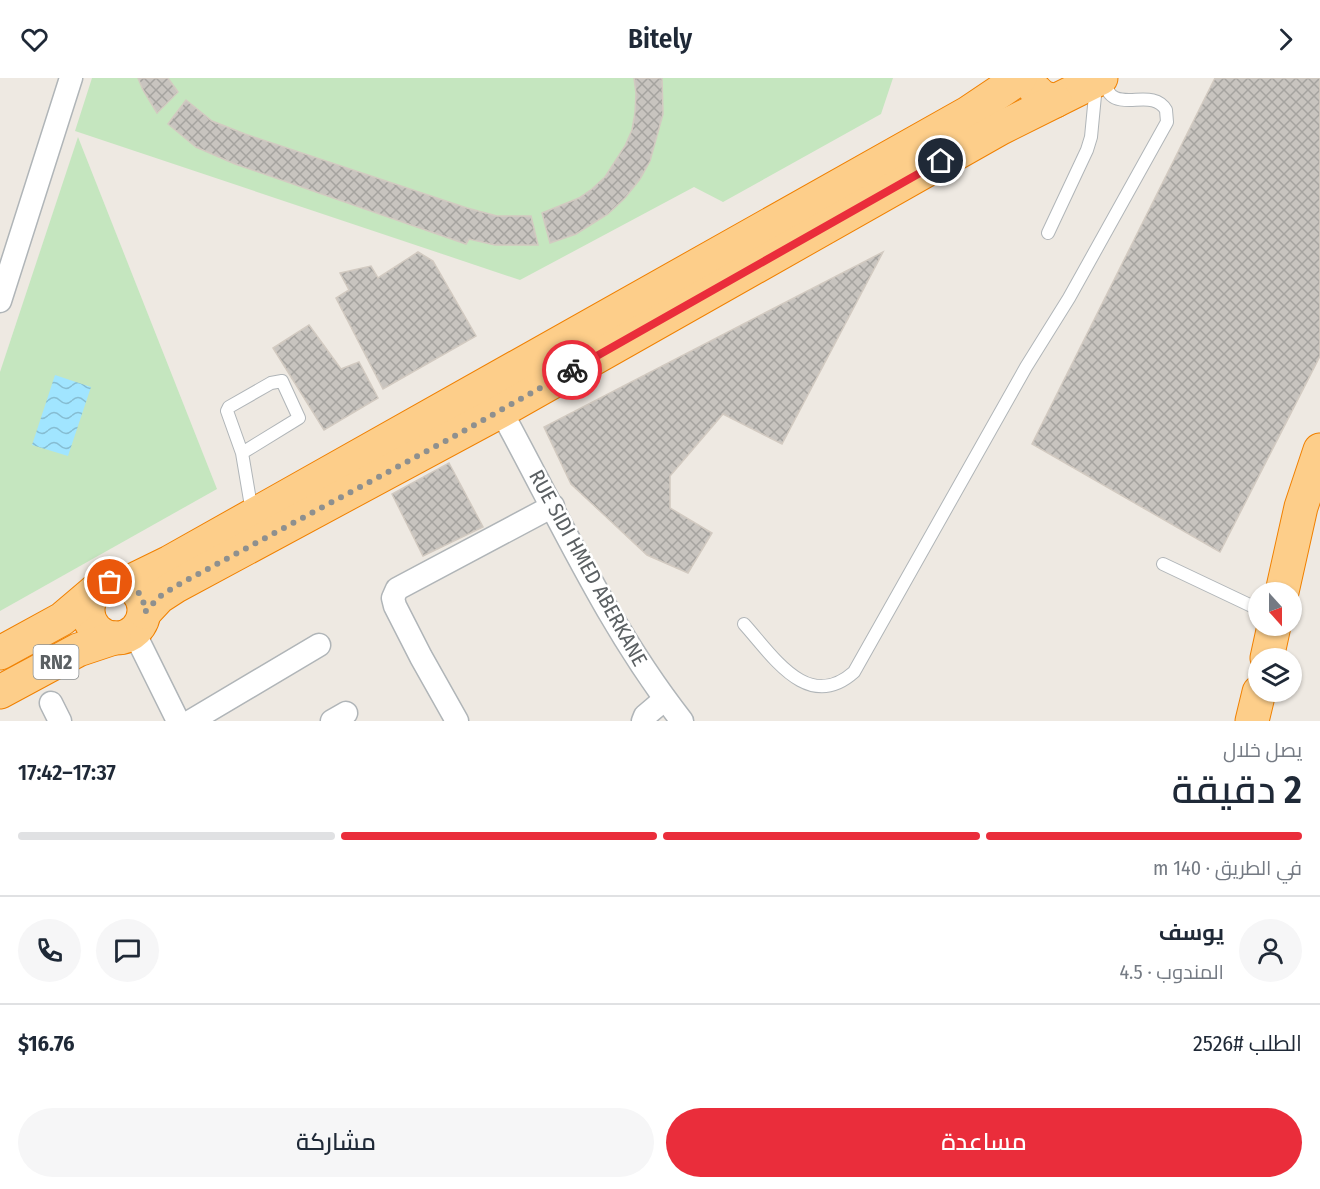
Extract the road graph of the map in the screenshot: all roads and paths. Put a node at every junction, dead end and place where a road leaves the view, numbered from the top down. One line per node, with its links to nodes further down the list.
1 (71, 78): 8 (street)
2 (1020, 78): 5 (highway, RN2)
3 (1032, 78): 6 (highway)
4 (1101, 79): 6 (highway, RN2); 7 (lane); 19 (lane)
5 (986, 91): 13 (highway, RN2)
6 (1055, 101): 9 (highway, RN2)
7 (1048, 233)
8 (0, 301)
9 (501, 411): 12 (street, RUE SIDI HMED ABERKANE); 20 (highway, RN2)
10 (1320, 450): 15 (highway)
11 (242, 453): 11 (lane); 13 (lane)
12 (553, 506): 24 (street, RUE SIDI HMED ABERKANE); 29 (street)
13 (253, 515): 16 (highway, RN2)
14 (1163, 564): 18 (lane)
15 (1284, 582)
16 (127, 583): 17 (highway, RN2); 20 (highway)
17 (95, 591): 20 (highway, RN2); 22 (highway, RN2)
18 (1248, 604)
19 (744, 624)
20 (131, 627): 23 (highway, RN2); 27 (street)
21 (319, 645): 28 (street)
22 (0, 653)
23 (0, 692)
24 (665, 699): 26 (street); 30 (street, RUE SIDI HMED ABERKANE)
25 (1257, 702): 31 (highway)
26 (642, 720)
27 (178, 721)
28 (191, 721)
29 (457, 721)
30 (682, 721)
31 (1252, 721)

